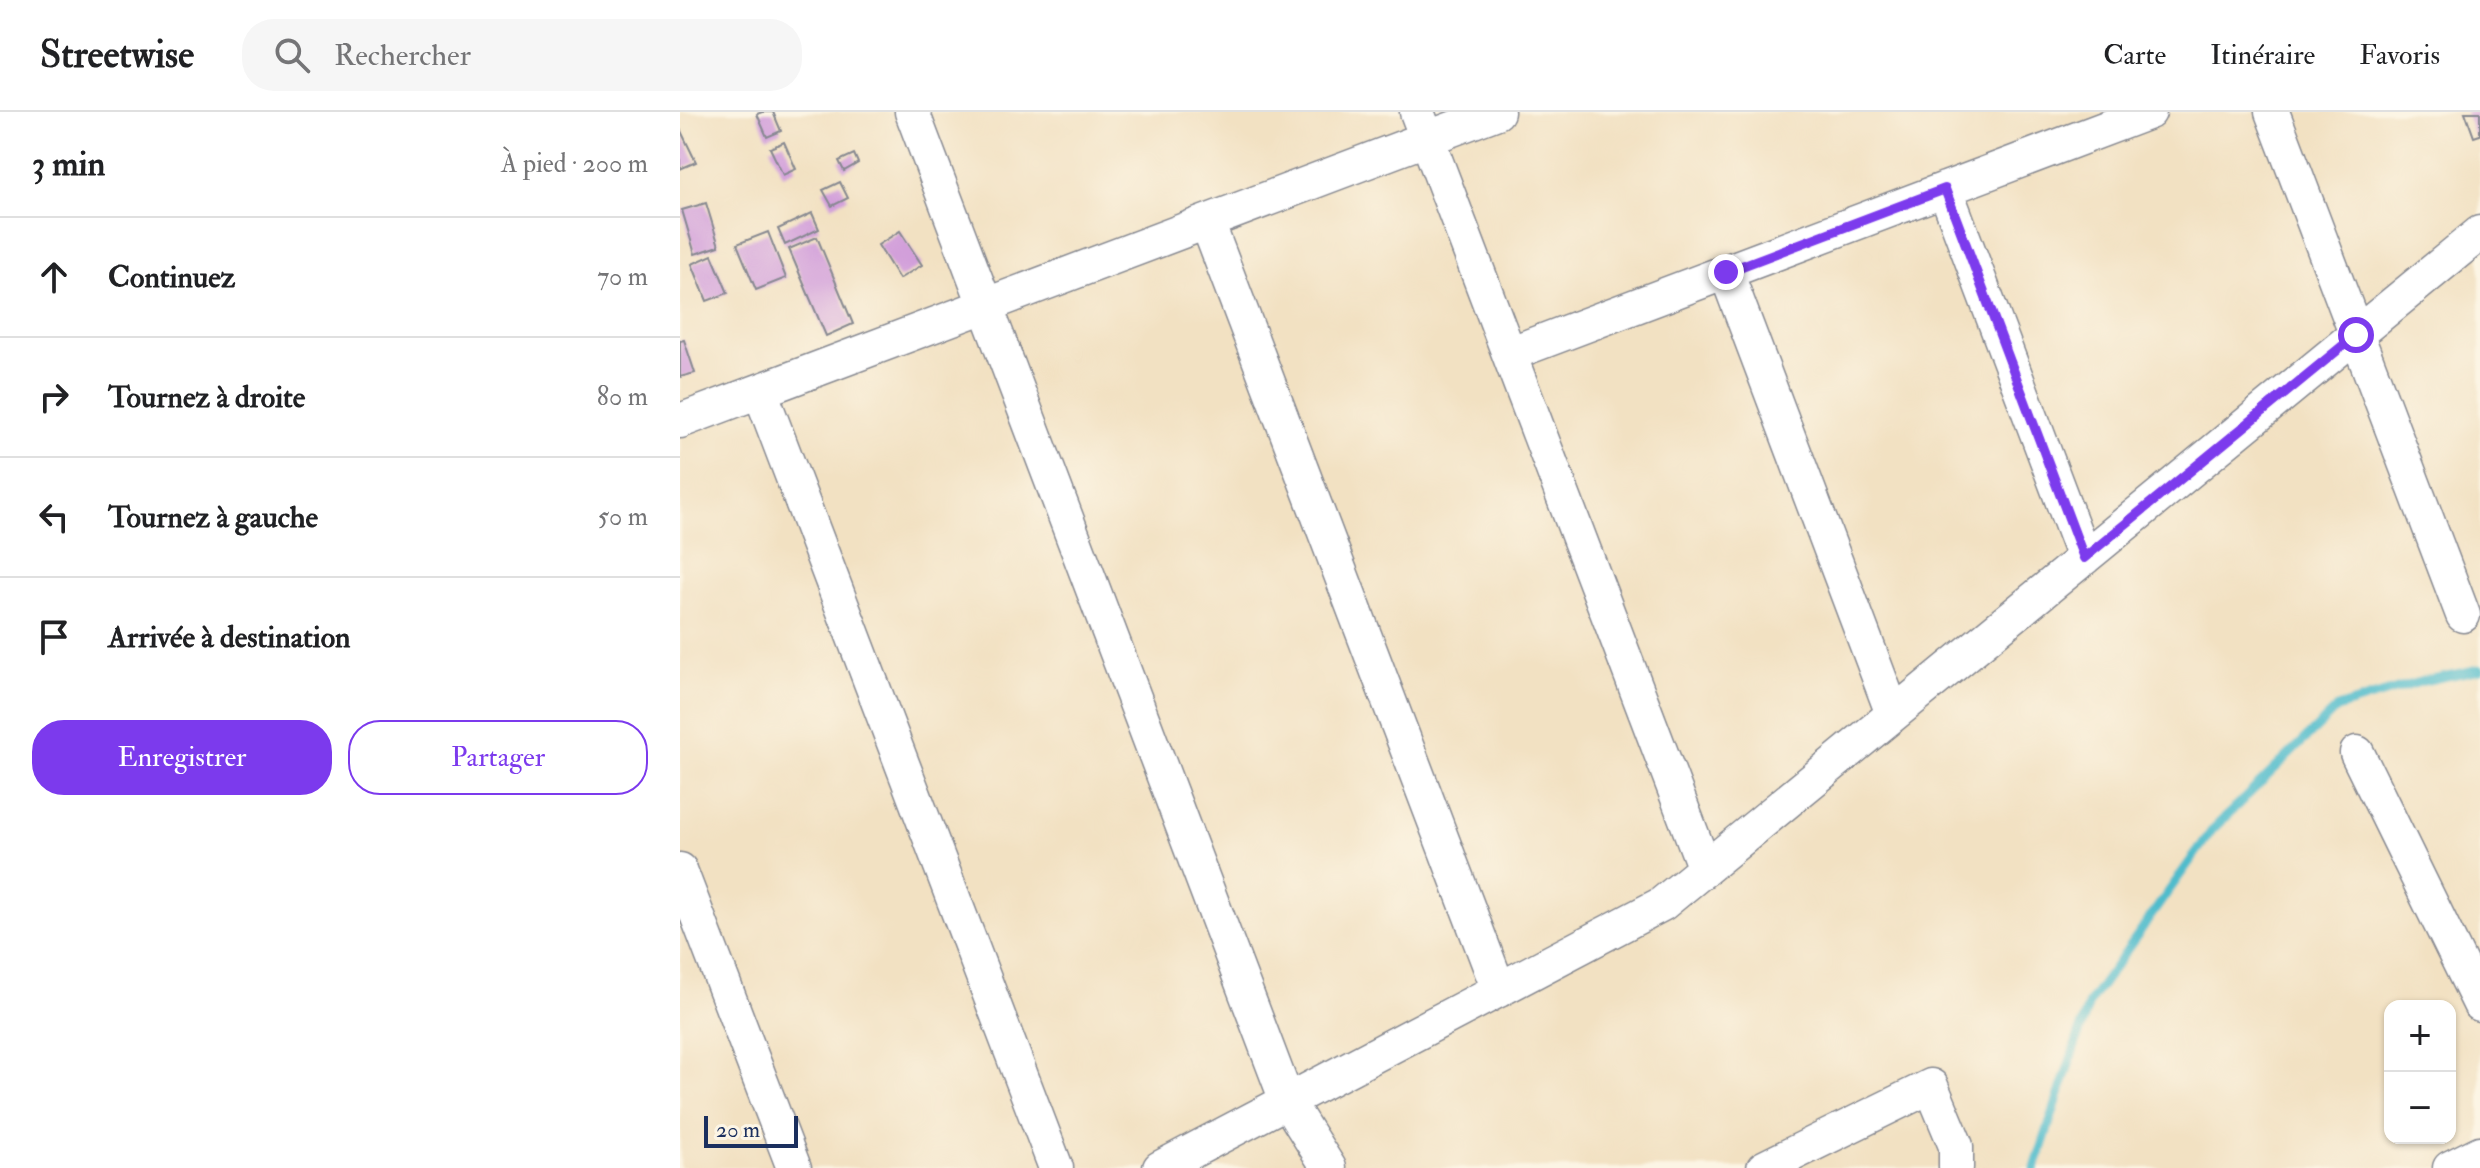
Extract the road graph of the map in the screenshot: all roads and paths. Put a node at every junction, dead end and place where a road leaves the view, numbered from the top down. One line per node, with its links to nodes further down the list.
1 (912, 112): 10 (street)
2 (1497, 112): 5 (street)
3 (2149, 112): 6 (street)
4 (2272, 112): 11 (street)
5 (1422, 125): 7 (street); 12 (street)
6 (1945, 189): 9 (street); 15 (street)
7 (1207, 222): 10 (street); 21 (street)
8 (2480, 233): 11 (street)
9 (1726, 272): 12 (street); 17 (street)
10 (985, 306): 13 (street); 23 (street)
11 (2356, 335): 15 (street); 16 (street)
12 (1509, 354): 19 (street)
13 (760, 391): 14 (street); 26 (street)
14 (680, 421)
15 (2084, 558): 17 (street)
16 (2463, 615)
17 (1893, 714): 19 (street)
18 (2357, 753): 22 (street)
19 (1705, 869): 21 (street)
20 (680, 870): 25 (street)
21 (1499, 990): 23 (street)
22 (2480, 1004)
23 (1287, 1101): 27 (street); 28 (street)
24 (2480, 1153): 31 (street)
25 (794, 1168)
26 (1056, 1168)
27 (1160, 1168)
28 (1329, 1168)
29 (1764, 1168): 30 (street)
30 (1956, 1168)
31 (2450, 1168)

